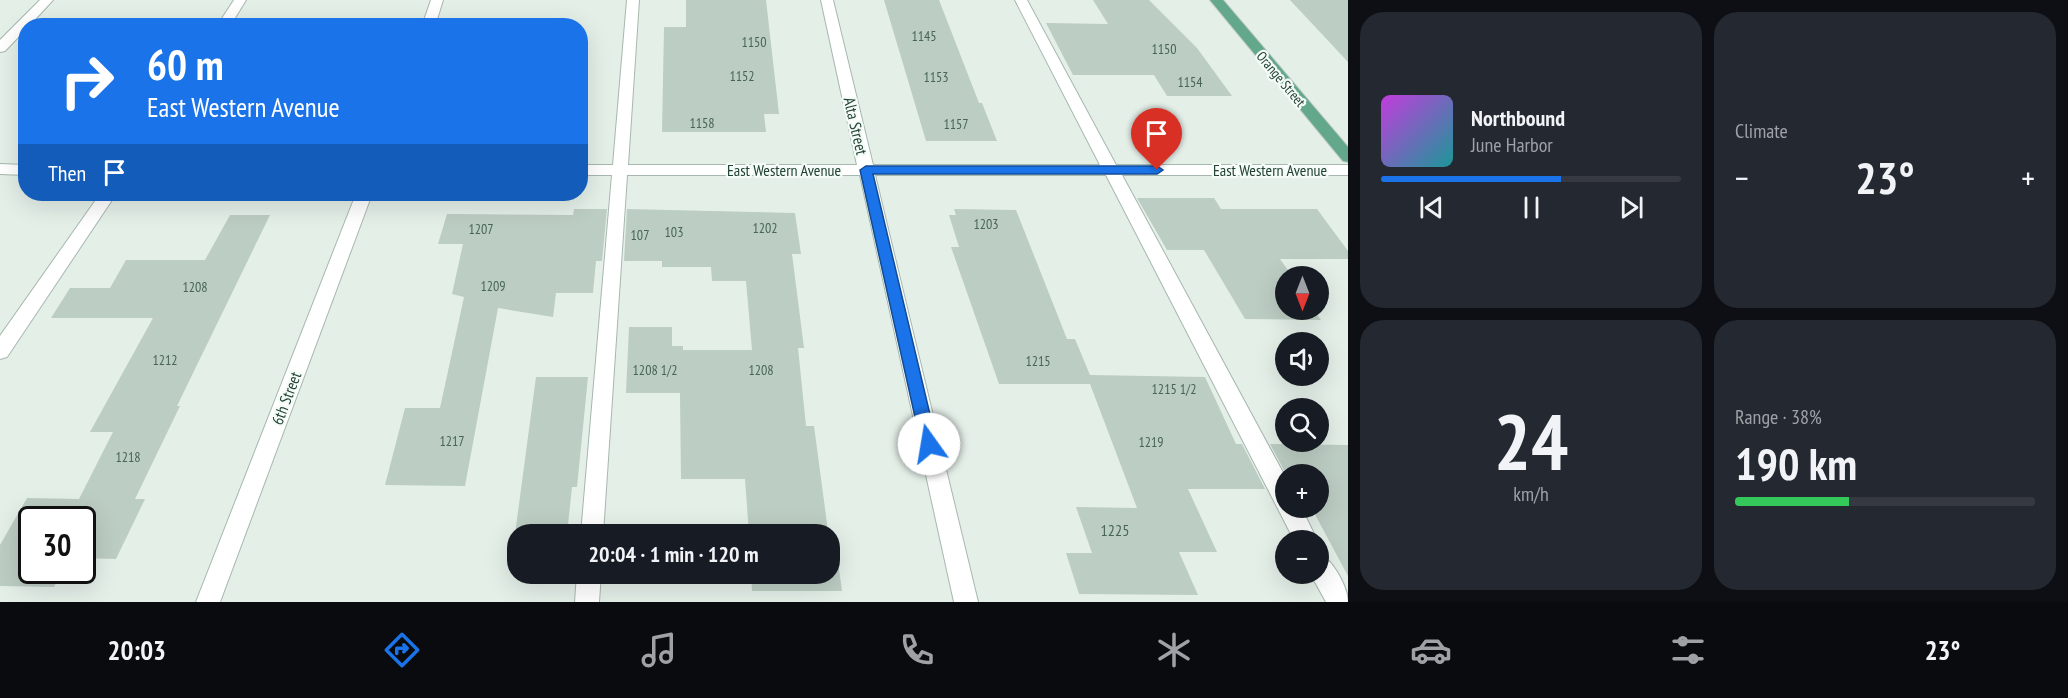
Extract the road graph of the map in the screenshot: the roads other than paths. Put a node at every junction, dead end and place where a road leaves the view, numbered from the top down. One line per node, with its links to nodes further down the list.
1 (47, 0): 8 (street)
2 (240, 0): 9 (street)
3 (437, 0): 10 (street)
4 (633, 0): 20 (street)
5 (827, 0): 17 (street, Alta Street)
6 (1021, 0): 18 (street)
7 (1216, 0): 13 (main road, Orange Street)
8 (29, 18)
9 (228, 18)
10 (431, 18)
11 (18, 30): 12 (street)
12 (0, 48)
13 (1348, 157)
14 (0, 169): 15 (street)
15 (18, 170)
16 (588, 170): 20 (street, East Western Avenue)
17 (866, 170): 18 (street, East Western Avenue); 20 (street, East Western Avenue); 30 (street, Alta Street)
18 (1111, 170): 19 (street, East Western Avenue); 24 (street)
19 (1348, 170)
20 (620, 171): 25 (street)
21 (103, 201): 23 (street)
22 (361, 201): 28 (street, 6th Street)
23 (0, 351)
24 (1275, 480)
25 (593, 524)
26 (588, 584): 29 (street)
27 (1329, 584): 31 (street)
28 (208, 602)
29 (587, 602)
30 (966, 602)
31 (1339, 602)

